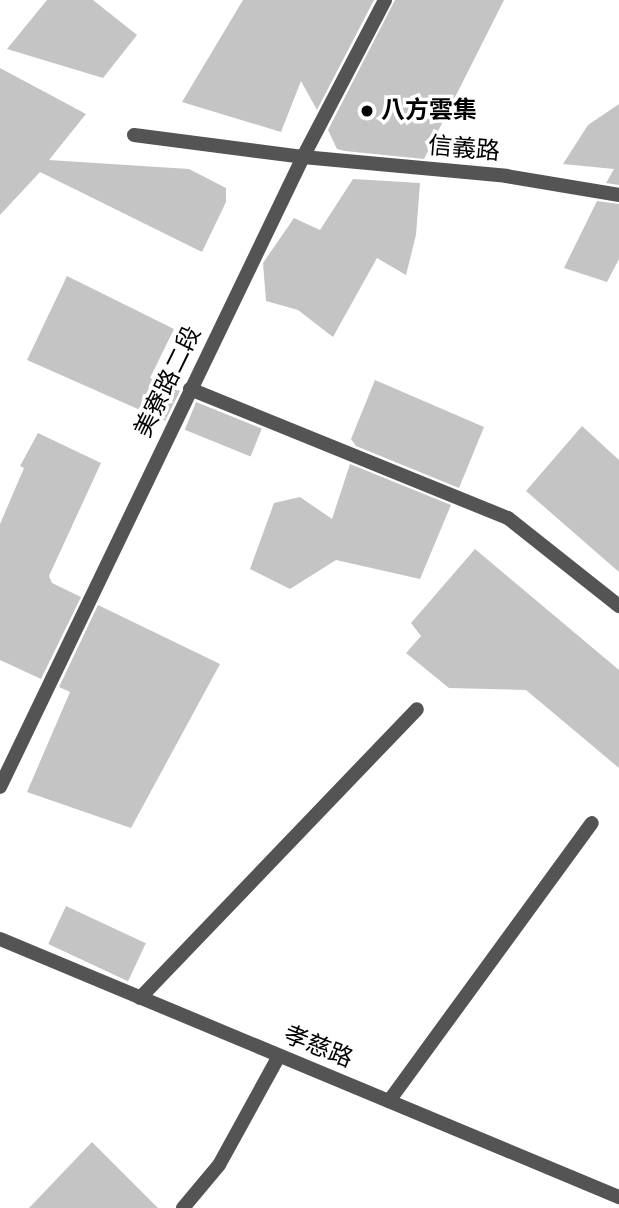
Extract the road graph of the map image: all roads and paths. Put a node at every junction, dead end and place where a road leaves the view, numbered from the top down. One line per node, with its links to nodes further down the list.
1 (385, 0): 3 (street, 美寮路二段)
2 (135, 135): 3 (street, 信義路)
3 (303, 157): 4 (street, 信義路); 5 (street, 美寮路二段)
4 (619, 195)
5 (190, 388): 6 (street); 8 (street, 美寮路二段)
6 (619, 606)
7 (417, 709): 11 (street)
8 (0, 787)
9 (592, 823): 13 (street)
10 (0, 939): 11 (street, 孝慈路)
11 (140, 998): 12 (street, 孝慈路)
12 (279, 1056): 13 (street, 孝慈路); 15 (street)
13 (389, 1101): 14 (street, 孝慈路)
14 (619, 1197)
15 (183, 1208)

